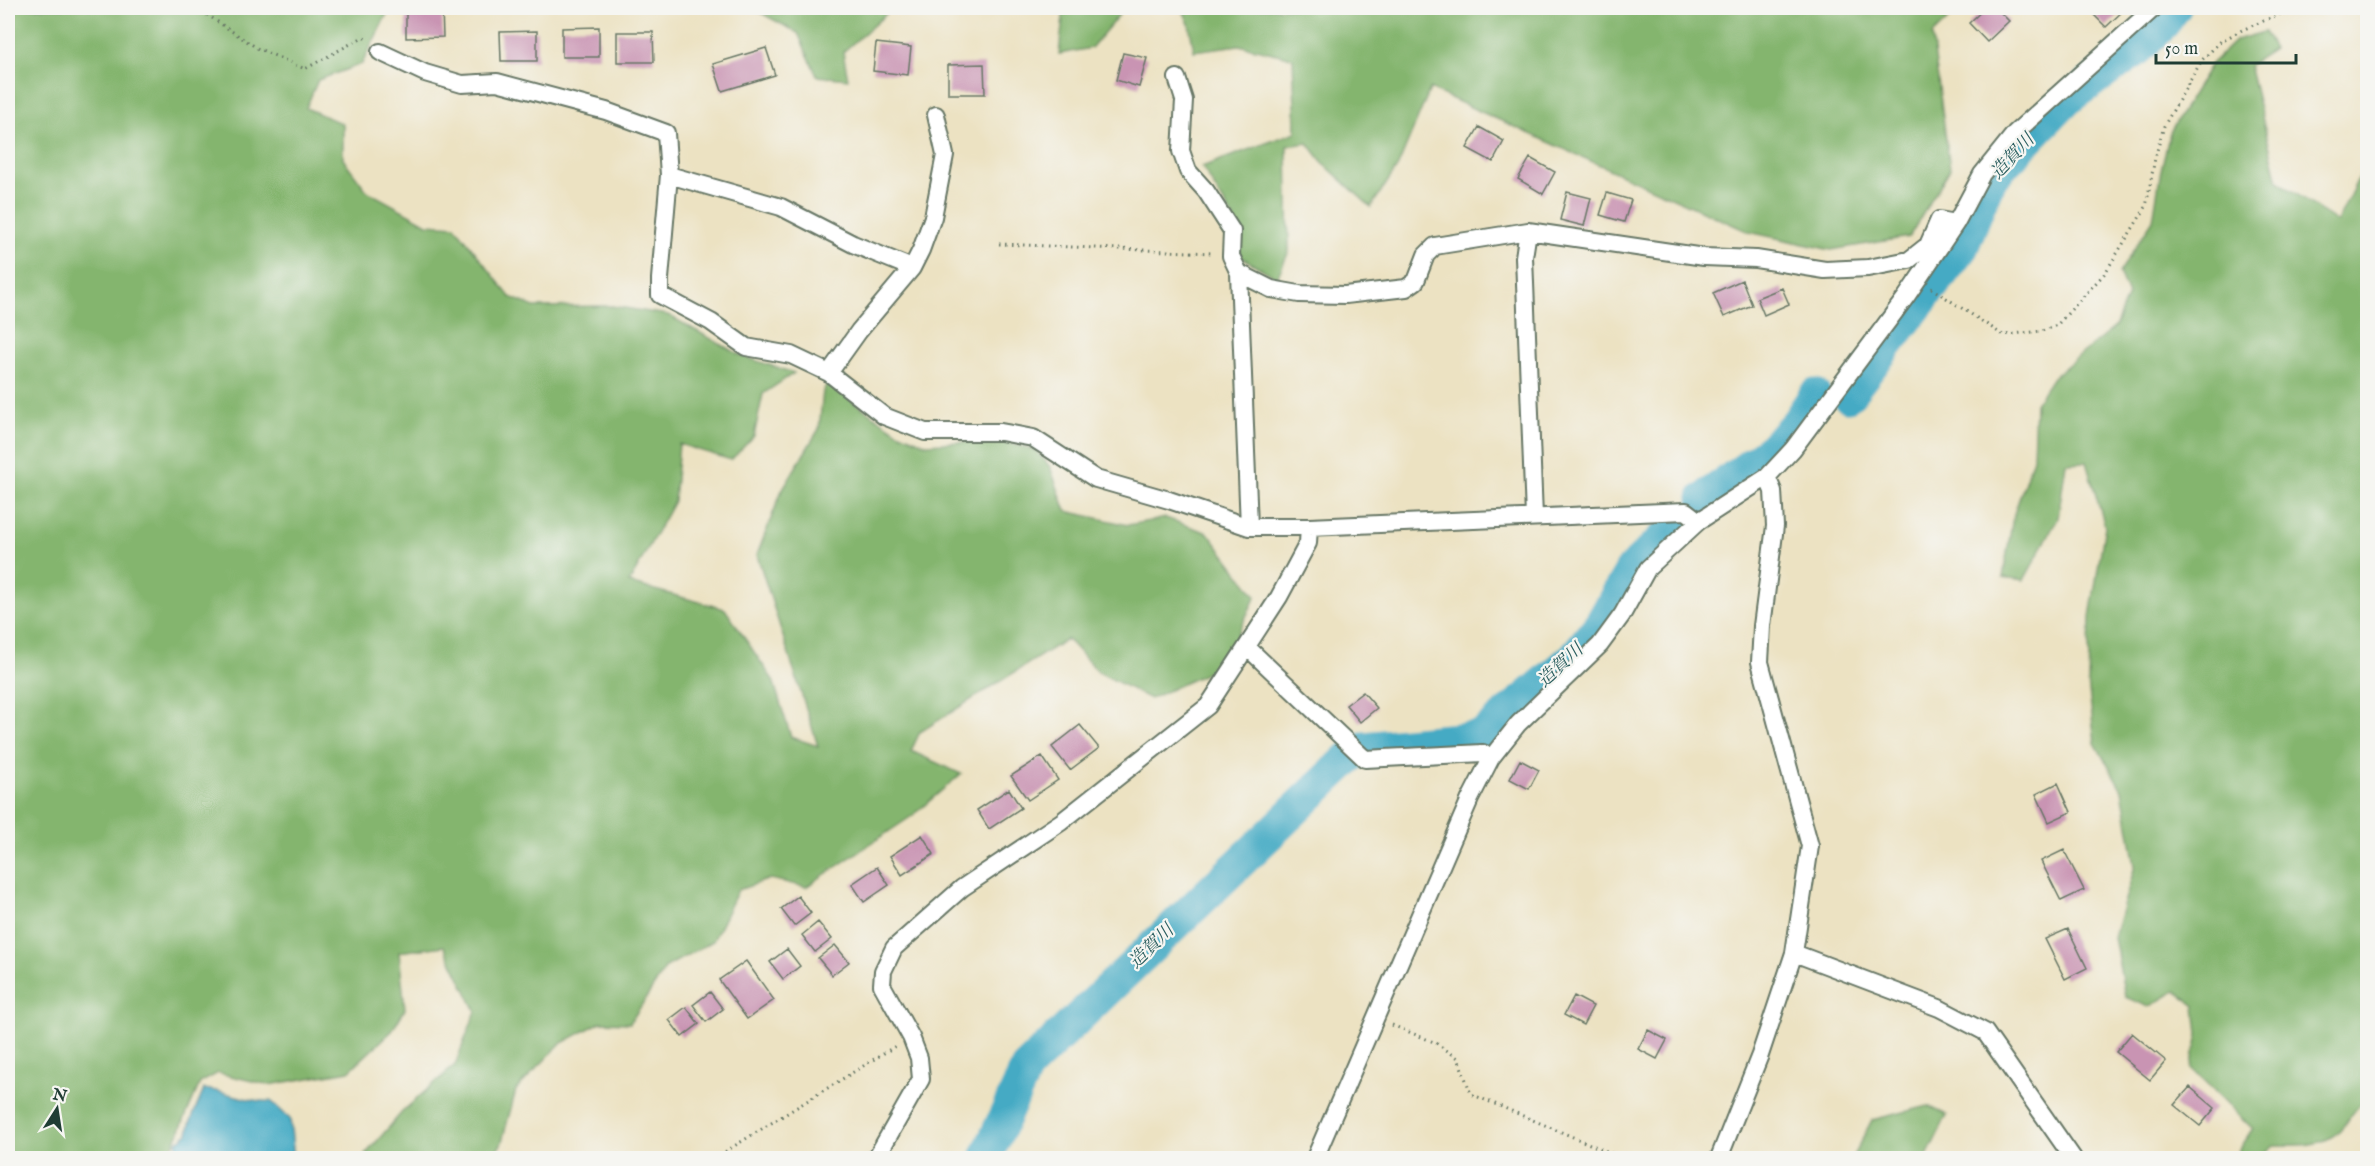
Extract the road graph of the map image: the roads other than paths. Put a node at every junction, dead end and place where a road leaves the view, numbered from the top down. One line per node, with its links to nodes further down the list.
1 (2154, 8): 6 (street)
2 (380, 52): 5 (street)
3 (1178, 78): 9 (street)
4 (936, 115): 8 (street)
5 (669, 175): 8 (street); 10 (street)
6 (1956, 223): 7 (street); 11 (street)
7 (1528, 231): 9 (street); 12 (street)
8 (912, 267): 10 (street)
9 (1239, 273): 14 (street)
10 (829, 373): 14 (street)
11 (1767, 477): 13 (street); 18 (street)
12 (1534, 517): 13 (street); 15 (street)
13 (1699, 520): 17 (street)
14 (1250, 527): 15 (street)
15 (1309, 527): 16 (street)
16 (1248, 648): 17 (street); 19 (street)
17 (1491, 758): 20 (street)
18 (1794, 953): 21 (street); 22 (street)
19 (876, 1158)
20 (1315, 1158)
21 (1719, 1158)
22 (2073, 1158)

